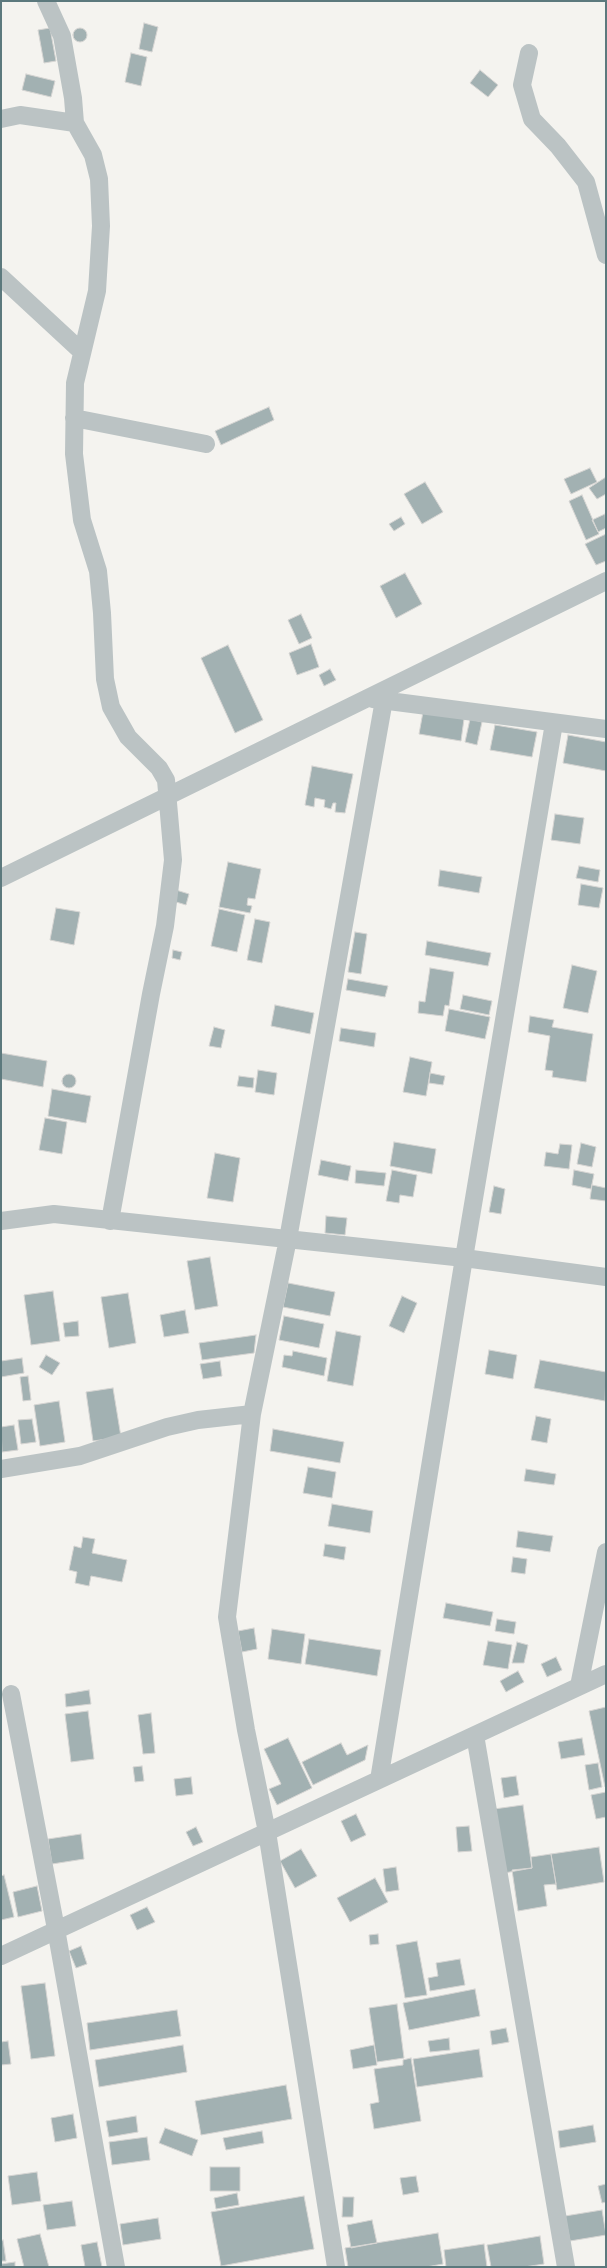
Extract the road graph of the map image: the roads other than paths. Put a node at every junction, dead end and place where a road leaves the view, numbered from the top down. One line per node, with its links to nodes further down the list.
1 (46, 1): 4 (street)
2 (529, 53): 5 (street)
3 (1, 119): 4 (street)
4 (75, 123): 7 (street)
5 (606, 255)
6 (1, 277): 7 (street)
7 (82, 352): 8 (street)
8 (74, 418): 9 (street); 14 (street)
9 (206, 444)
10 (606, 581): 11 (street)
11 (376, 699): 12 (street); 14 (street); 18 (street)
12 (554, 723): 13 (street); 19 (street)
13 (606, 729)
14 (167, 796): 15 (street); 16 (street)
15 (1, 878)
16 (110, 1220): 17 (street); 18 (street)
17 (1, 1221)
18 (288, 1239): 19 (street); 21 (street)
19 (464, 1258): 20 (street); 28 (street)
20 (606, 1277)
21 (252, 1414): 22 (street); 29 (street)
22 (1, 1469)
23 (606, 1552): 25 (street)
24 (606, 1674): 25 (street)
25 (579, 1686): 27 (street)
26 (11, 1694): 30 (street)
27 (475, 1735): 28 (street); 34 (street)
28 (379, 1780): 29 (street)
29 (267, 1832): 30 (street); 33 (street)
30 (56, 1930): 31 (street); 32 (street)
31 (1, 1956)
32 (116, 2267)
33 (336, 2267)
34 (566, 2267)

